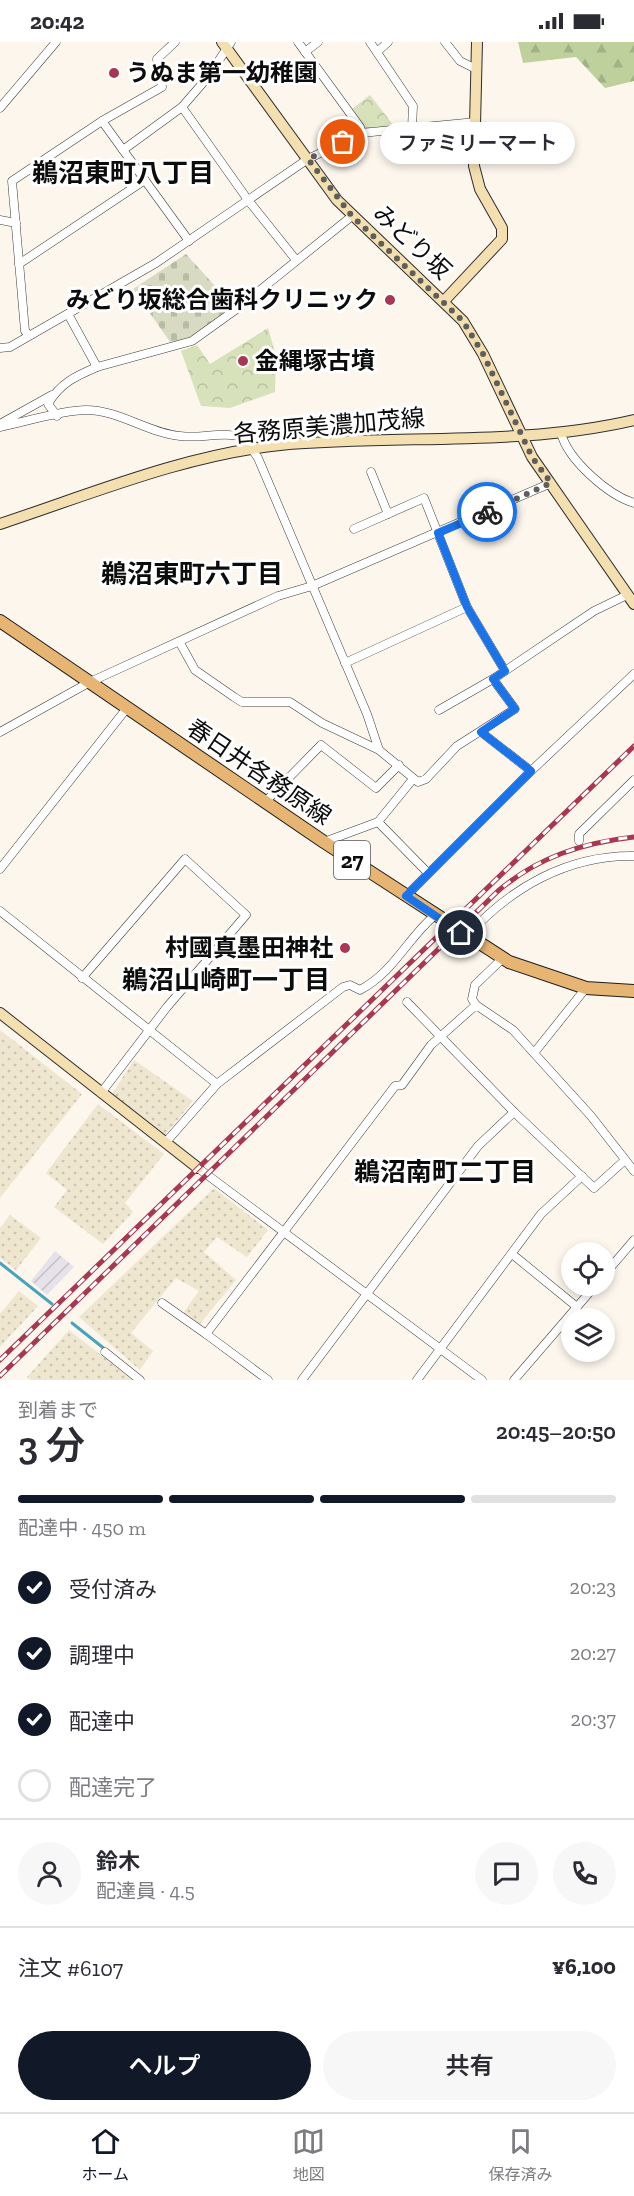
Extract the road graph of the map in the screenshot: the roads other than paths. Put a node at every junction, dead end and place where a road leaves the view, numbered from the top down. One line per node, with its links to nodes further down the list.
1 (56, 42): 14 (street)
2 (175, 42): 15 (street)
3 (298, 42): 10 (street)
4 (318, 42): 10 (street)
5 (370, 42): 11 (street)
6 (388, 42): 11 (street)
7 (445, 42): 12 (street)
8 (477, 42): 12 (street)
9 (227, 44): 13 (street); 20 (street, みどり坂)
10 (305, 52): 18 (street)
11 (377, 52): 17 (street)
12 (476, 69): 16 (street)
13 (182, 107): 19 (street); 22 (street)
14 (0, 108)
15 (102, 121): 19 (street); 25 (street)
16 (476, 122): 17 (street); 29 (street)
17 (412, 128): 18 (street)
18 (361, 134): 20 (street)
19 (123, 150): 21 (street)
20 (308, 159): 22 (street); 23 (street, みどり坂)
21 (145, 180): 26 (street); 28 (street)
22 (248, 200): 26 (street); 27 (street)
23 (352, 216): 27 (street); 29 (street, みどり坂)
24 (0, 220): 25 (street)
25 (16, 223): 28 (street)
26 (189, 241): 30 (street)
27 (296, 260): 33 (street)
28 (19, 264): 31 (street)
29 (444, 301): 41 (street, みどり坂)
30 (68, 314): 31 (street); 33 (street)
31 (29, 335): 32 (street)
32 (0, 348)
33 (97, 367): 34 (street)
34 (54, 394): 35 (street); 36 (street)
35 (22, 412): 38 (street); 39 (street)
36 (57, 416): 38 (street); 42 (street)
37 (634, 420): 40 (street, 各務原美濃加茂線)
38 (28, 422): 39 (street)
39 (0, 426)
40 (561, 433): 41 (street, 各務原美濃加茂線); 45 (street)
41 (522, 436): 42 (street, 各務原美濃加茂線); 44 (street, みどり坂)
42 (254, 449): 47 (street, 各務原美濃加茂線); 50 (street)
43 (371, 472): 46 (street)
44 (551, 483): 49 (street); 51 (street, みどり坂)
45 (634, 503)
46 (388, 514): 48 (street); 49 (street)
47 (0, 524)
48 (354, 529)
49 (438, 533): 50 (street); 53 (street)
50 (312, 586): 55 (street); 56 (street)
51 (627, 595): 52 (street, みどり坂); 57 (street)
52 (634, 604)
53 (467, 607): 56 (street); 57 (street)
54 (0, 621): 60 (main road, 春日井各務原線 / 27)
55 (180, 643): 60 (street); 65 (street)
56 (345, 663): 65 (street)
57 (505, 671): 59 (street)
58 (634, 674): 67 (street)
59 (493, 679): 62 (street); 64 (street)
60 (90, 682): 61 (main road, 春日井各務原線 / 27); 63 (street)
61 (127, 708): 70 (main road, 春日井各務原線 / 27); 75 (street)
62 (439, 710)
63 (0, 732)
64 (481, 732): 67 (street); 68 (street)
65 (379, 750): 66 (street)
66 (399, 765): 68 (street); 70 (street)
67 (531, 771): 76 (street)
68 (413, 779): 71 (street)
69 (634, 780): 73 (street)
70 (265, 802): 72 (main road, 春日井各務原線 / 27)
71 (378, 822): 72 (street); 76 (street)
72 (324, 842): 77 (main road, 春日井各務原線 / 27)
73 (579, 842)
74 (634, 855): 80 (street)
75 (0, 869)
76 (427, 872): 77 (street)
77 (406, 896): 79 (main road, 春日井各務原線 / 27)
78 (0, 911): 82 (street)
79 (434, 916): 80 (main road, 春日井各務原線 / 27); 91 (street)
80 (466, 937): 81 (main road, 春日井各務原線 / 27)
81 (502, 958): 83 (main road, 春日井各務原線 / 27); 86 (street)
82 (82, 978): 88 (street); 88 (street)
83 (586, 988): 84 (main road, 春日井各務原線 / 27); 90 (street)
84 (634, 991)
85 (406, 1002): 89 (street)
86 (476, 1005): 89 (street); 90 (street)
87 (0, 1013): 92 (street)
88 (149, 1030): 91 (street); 92 (street)
89 (440, 1035): 93 (street); 99 (street)
90 (534, 1053): 95 (street)
91 (218, 1083): 94 (street)
92 (101, 1093): 94 (street)
93 (514, 1112): 98 (street); 103 (street)
94 (166, 1142): 96 (street)
95 (625, 1160): 97 (street); 98 (street)
96 (198, 1168): 99 (street)
97 (634, 1171)
98 (582, 1176): 101 (street)
99 (283, 1231): 103 (street); 107 (street)
100 (634, 1240): 102 (street)
101 (512, 1254): 106 (street); 108 (street)
102 (615, 1262)
103 (367, 1294): 108 (street); 112 (street)
104 (586, 1296): 106 (street)
105 (162, 1303): 107 (street)
106 (577, 1307): 115 (street)
107 (206, 1334): 111 (street)
108 (441, 1348): 113 (street); 114 (street)
109 (105, 1352): 110 (street)
110 (140, 1380)
111 (268, 1380)
112 (302, 1380)
113 (417, 1380)
114 (482, 1380)
115 (514, 1380)

